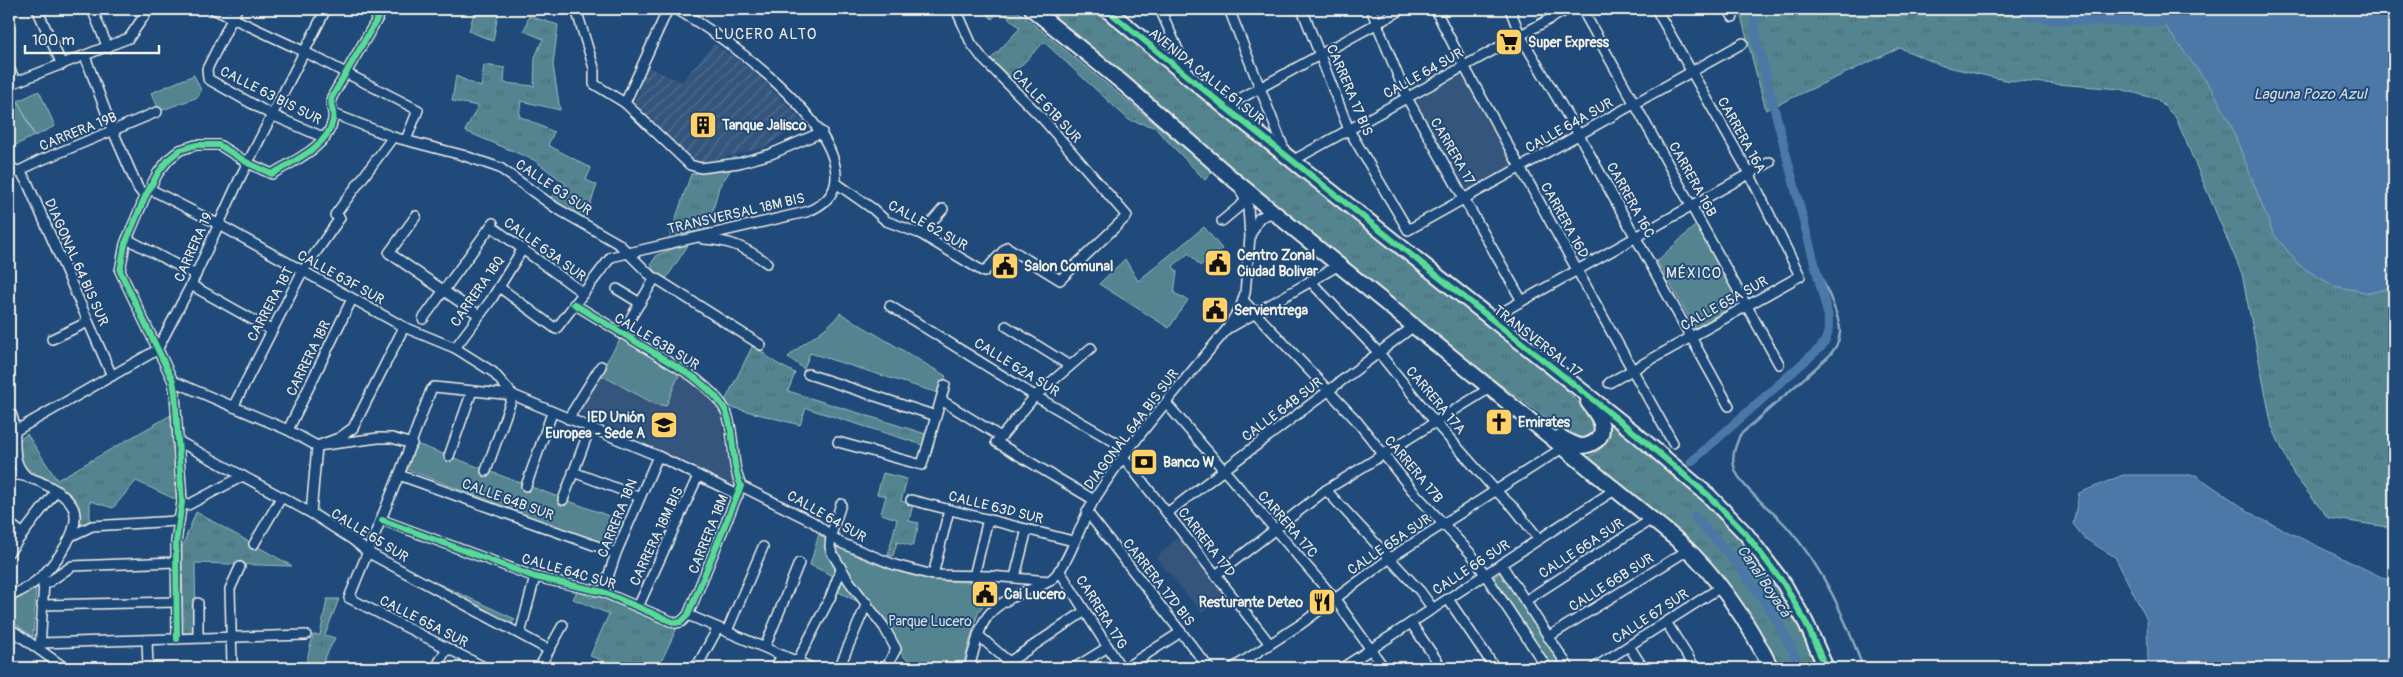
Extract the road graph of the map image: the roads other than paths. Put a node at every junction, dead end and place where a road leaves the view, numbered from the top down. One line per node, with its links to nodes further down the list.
1 (37, 9): 32 (street)
2 (92, 9): 28 (street)
3 (149, 9): 28 (street)
4 (213, 9): 24 (street)
5 (237, 9): 24 (street)
6 (326, 9): 29 (street, CARRERA 19)
7 (382, 9): 36 (street)
8 (576, 9): 40 (street)
9 (668, 9): 40 (street)
10 (676, 9): 48 (street)
11 (956, 9): 78 (street, CALLE 61B SUR)
12 (1032, 9): 61 (highway)
13 (1106, 9): 37 (highway, AVENIDA CALLE 61 SUR)
14 (1160, 9): 37 (street)
15 (1229, 9): 38 (street)
16 (1302, 9): 30 (street, CARRERA 17 BIS)
17 (1371, 9): 25 (street, CARRERA 17)
18 (1403, 9): 25 (street)
19 (1435, 9): 33 (street, CARRERA 16D)
20 (1510, 9): 26 (street, CARRERA 16C)
21 (1568, 9): 26 (street, CALLE 64 SUR)
22 (1582, 9): 41 (street, CARRERA 16B)
23 (1656, 9): 35 (street, CARRERA 16A)
24 (232, 18): 29 (street); 45 (street, CALLE 63 BIS SUR)
25 (1377, 23): 30 (street); 39 (street, CARRERA 17)
26 (1520, 35): 33 (street, CALLE 64 SUR); 49 (street, CARRERA 16C)
27 (1743, 44): 35 (street, CALLE 64A SUR)
28 (108, 48): 31 (street)
29 (305, 52): 36 (street); 45 (street, CARRERA 19)
30 (1320, 54): 38 (street); 46 (street, CARRERA 17 BIS)
31 (84, 56): 32 (street); 47 (street)
32 (62, 65): 34 (street)
33 (1464, 66): 39 (street, CALLE 64 SUR); 57 (street, CARRERA 16D)
34 (9, 68)
35 (1692, 72): 41 (street, CALLE 64A SUR); 59 (street, CARRERA 16A)
36 (345, 74): 44 (street); 52 (street)
37 (1191, 80): 42 (highway, AVENIDA CALLE 61 SUR)
38 (1260, 88): 42 (street); 53 (street)
39 (1407, 98): 46 (street, CALLE 64 SUR); 64 (street, CARRERA 17)
40 (625, 103): 48 (street)
41 (1635, 104): 49 (street, CALLE 64A SUR); 66 (street, CARRERA 16B)
42 (1225, 107): 53 (highway, AVENIDA CALLE 61 SUR)
43 (158, 112): 47 (street, CARRERA 19B)
44 (334, 114): 50 (street, CALLE 63 SUR); 51 (street)
45 (272, 115): 51 (street, CALLE 63 BIS SUR); 55 (street, CARRERA 19)
46 (1349, 130): 53 (street, CALLE 64 SUR); 72 (street, CARRERA 17 BIS)
47 (113, 132): 58 (street, CARRERA 19B); 63 (street)
48 (822, 132): 62 (street)
49 (1579, 135): 57 (street, CALLE 64A SUR); 74 (street, CARRERA 16C)
50 (393, 137): 52 (street, CALLE 63 SUR); 84 (street, CARRERA 18T)
51 (325, 138): 55 (street)
52 (406, 140): 80 (street, CALLE 63 SUR)
53 (1290, 159): 104 (highway, TRANSVERSAL 17)
54 (1770, 162): 59 (street)
55 (248, 163): 63 (street); 71 (street, CARRERA 19)
56 (9, 166): 58 (street, DIAGONAL 64 BIS SUR)
57 (1521, 168): 64 (street, CALLE 64A SUR); 83 (street, CARRERA 16D)
58 (18, 171): 60 (street, CARRERA 19B); 105 (street, DIAGONAL 64 BIS SUR)
59 (1749, 173): 66 (street); 86 (street, CARRERA 16A)
60 (9, 176)
61 (1234, 180): 65 (street); 68 (highway)
62 (836, 183): 73 (street, CALLE 62 SUR); 77 (street, TRANSVERSAL 18M BIS)
63 (147, 193): 71 (street, CALLE 63F SUR); 76 (street)
64 (1464, 199): 72 (street, CALLE 64A SUR); 96 (street, CARRERA 17)
65 (1246, 200): 70 (street); 75 (street)
66 (1692, 205): 74 (street); 100 (street, CARRERA 16B)
67 (943, 209): 73 (street)
68 (1273, 212): 75 (street); 82 (highway)
69 (416, 216): 92 (street)
70 (1222, 221)
71 (218, 224): 84 (street, CALLE 63F SUR); 85 (street, CARRERA 19)
72 (1408, 230)
73 (921, 234): 78 (street, CALLE 62 SUR)
74 (1635, 236): 83 (street); 112 (street, CARRERA 16C)
75 (1250, 237): 95 (street)
76 (127, 239): 85 (street); 117 (street)
77 (685, 240): 80 (street, TRANSVERSAL 18M BIS); 81 (street)
78 (1007, 247)
79 (522, 250): 90 (street, CARRERA 18Q); 92 (street, CALLE 63A SUR); 93 (street, CALLE 63A SUR)
80 (629, 252): 87 (street, CALLE 63 SUR); 93 (street, TRANSVERSAL 18M BIS)
81 (767, 263)
82 (1339, 265): 88 (street); 107 (highway)
83 (1577, 270): 96 (street); 122 (street, CARRERA 16D)
84 (302, 272): 94 (street, CALLE 63F SUR); 110 (street, CARRERA 18T)
85 (196, 275): 89 (street, CARRERA 19)
86 (1800, 276): 100 (street, CALLE 65A SUR)
87 (655, 278): 97 (street); 114 (street, CALLE 63 SUR)
88 (1310, 281): 101 (street); 118 (street, CARRERA 17A)
89 (191, 285): 110 (street); 117 (street, CARRERA 19)
90 (499, 287): 98 (street, TRANSVERSAL 18M BIS); 102 (street, CARRERA 18Q)
91 (617, 289): 97 (street)
92 (443, 292): 102 (street); 103 (street)
93 (583, 293): 98 (street, TRANSVERSAL 18M BIS)
94 (352, 299): 108 (street, CALLE 63F SUR); 145 (street, CARRERA 18R)
95 (1243, 300): 101 (street, CARRERA 17B); 109 (street, DIAGONAL 64A BIS SUR)
96 (1522, 301): 104 (street)
97 (640, 303): 111 (street)
98 (574, 304): 111 (street, CALLE 63B SUR)
99 (890, 306): 133 (street, CALLE 62A SUR)
100 (1749, 306): 112 (street, CALLE 65A SUR); 119 (street, CARRERA 16B)
101 (1256, 313): 109 (street); 131 (street, CARRERA 17B)
102 (479, 315): 115 (street, CARRERA 18Q)
103 (423, 319)
104 (1490, 319): 126 (highway, TRANSVERSAL 17)
105 (88, 322): 113 (street); 124 (street, DIAGONAL 64 BIS SUR)
106 (1006, 326): 121 (street)
107 (1414, 326): 118 (street, CALLE 64B SUR); 129 (highway)
108 (404, 327): 115 (street, CALLE 63F SUR); 153 (street)
109 (1227, 329): 135 (street, DIAGONAL 64A BIS SUR)
110 (271, 330): 138 (street, CARRERA 18T)
111 (621, 334): 136 (street, CALLE 63B SUR)
112 (1691, 337): 122 (street, CALLE 65A SUR); 137 (street, CARRERA 16C)
113 (52, 339)
114 (761, 345)
115 (454, 348): 132 (street, CALLE 63F SUR)
116 (1091, 348): 121 (street)
117 (157, 350): 124 (street); 125 (street)
118 (1379, 353): 131 (street, CALLE 64B SUR); 143 (street, CARRERA 17A)
119 (1779, 364)
120 (601, 366): 142 (street)
121 (1070, 366): 133 (street)
122 (1632, 370): 127 (street, CALLE 65A SUR); 151 (street, CARRERA 16D)
123 (808, 374): 141 (street)
124 (112, 376): 147 (street)
125 (173, 380): 138 (street); 149 (street)
126 (1570, 382): 146 (highway); 284 (highway, TRANSVERSAL 17)
127 (1609, 383)
128 (946, 385): 134 (street)
129 (1490, 388): 143 (street); 146 (highway)
130 (472, 391): 132 (street, CALLE 64 SUR); 152 (street, CALLE 64 SUR); 157 (street)
131 (1329, 391): 156 (street, CARRERA 17B); 160 (street, CALLE 64B SUR)
132 (513, 396): 140 (street, CALLE 64 SUR); 161 (street)
133 (1035, 396): 148 (street); 155 (street, CALLE 62A SUR)
134 (941, 400): 141 (street); 148 (street)
135 (1166, 403): 155 (street, DIAGONAL 64A BIS SUR); 160 (street, CARRERA 17C)
136 (721, 405): 170 (street, CARRERA 18M)
137 (1729, 406)
138 (233, 407): 145 (street)
139 (9, 410): 147 (street)
140 (552, 413): 142 (street, CALLE 64 SUR); 168 (street)
141 (936, 416): 150 (street)
142 (568, 419): 144 (street, CALLE 64 SUR)
143 (1435, 422): 156 (street); 173 (street, CARRERA 17A)
144 (590, 428): 158 (street, CALLE 64 SUR); 162 (street)
145 (288, 430): 153 (street)
146 (1544, 430): 154 (highway)
147 (15, 431): 164 (street)
148 (998, 440): 178 (street)
149 (178, 441): 165 (street, CALLE 65 SUR); 179 (street)
150 (838, 442)
151 (1673, 443)
152 (412, 444): 153 (street); 167 (street)
153 (317, 446): 183 (street)
154 (1564, 447): 169 (highway); 173 (street, CALLE 65A SUR)
155 (1129, 450): 159 (street, DIAGONAL 64A BIS SUR)
156 (1383, 454): 171 (street); 190 (street, CARRERA 17B)
157 (449, 456)
158 (658, 456): 166 (street, CALLE 64 SUR); 174 (street, CARRERA 18N)
159 (1123, 457): 178 (street, DIAGONAL 64A BIS SUR); 184 (street, CARRERA 17D)
160 (1224, 470): 184 (street, CALLE 64B SUR); 192 (street, CARRERA 17C)
161 (486, 471)
162 (573, 472): 174 (street); 176 (street)
163 (9, 473): 164 (street)
164 (26, 476): 172 (street)
165 (243, 476): 175 (street, CALLE 65 SUR); 179 (street)
166 (698, 476): 170 (street, CALLE 64 SUR); 230 (street, CARRERA 18M BIS)
167 (397, 479): 187 (street); 203 (street, CALLE 64B SUR)
168 (526, 486)
169 (1616, 489): 186 (highway); 196 (street, CALLE 66 SUR)
170 (740, 490): 195 (street, CALLE 64 SUR); 233 (street, CARRERA 18M)
171 (1326, 490): 192 (street); 204 (street)
172 (56, 491): 193 (street); 194 (street)
173 (1496, 491): 190 (street, CALLE 65A SUR); 196 (street, CARRERA 17A)
174 (640, 496): 203 (street, CARRERA 18N)
175 (281, 498): 183 (street, CALLE 65 SUR); 198 (street)
176 (563, 500)
177 (911, 500): 181 (street, CALLE 63D SUR)
178 (1094, 500): 182 (street, DIAGONAL 64A BIS SUR)
179 (182, 502): 188 (street)
180 (842, 504): 195 (street)
181 (950, 510): 185 (street, CALLE 63D SUR); 213 (street)
182 (1087, 512): 197 (street, DIAGONAL 64A BIS SUR); 239 (street, CARRERA 17D BIS)
183 (311, 513): 202 (street, CALLE 65 SUR)
184 (1167, 513): 214 (street, CARRERA 17D)
185 (988, 519): 191 (street, CALLE 63D SUR); 215 (street)
186 (1652, 519): 200 (highway); 225 (street, CALLE 66A SUR)
187 (382, 520): 202 (street); 216 (street, CALLE 64C SUR)
188 (177, 521): 194 (street); 205 (street)
189 (9, 523): 193 (street)
190 (1442, 525): 204 (street, CALLE 65A SUR); 212 (street, CARRERA 17B)
191 (1028, 529): 197 (street, CALLE 63D SUR); 217 (street)
192 (1275, 529): 214 (street); 223 (street, CARRERA 17C)
193 (23, 534): 201 (street)
194 (73, 535): 211 (street)
195 (831, 535): 209 (street); 213 (street, CALLE 64 SUR)
196 (1539, 539): 207 (street, CALLE 66 SUR)
197 (1073, 541): 210 (street, DIAGONAL 64A BIS SUR)
198 (254, 544)
199 (763, 547): 238 (street)
200 (1688, 550): 220 (highway); 244 (street, CALLE 66B SUR)
201 (9, 552)
202 (369, 553): 240 (street, CALLE 65 SUR); 253 (street, CALLE 65A SUR)
203 (616, 553): 221 (street, CARRERA 18N)
204 (1390, 558): 223 (street, CALLE 65A SUR); 231 (street)
205 (176, 562): 219 (street); 226 (street)
206 (799, 563): 251 (street)
207 (1501, 564): 212 (street, CALLE 66 SUR); 225 (street)
208 (240, 567): 245 (street)
209 (841, 569): 228 (street); 257 (street)
210 (1059, 570): 218 (street, DIAGONAL 64A BIS SUR); 232 (street, CARRERA 17G)
211 (44, 574): 219 (street); 222 (street)
212 (1486, 574): 224 (street, CALLE 66 SUR); 278 (street, CARRERA 17B)
213 (933, 575): 215 (street, CALLE 64 SUR)
214 (1216, 575): 248 (street, CARRERA 17D)
215 (974, 576): 217 (street, CALLE 64 SUR)
216 (535, 577): 221 (street, CALLE 64C SUR); 240 (street)
217 (1015, 577): 218 (street, CALLE 64 SUR)
218 (1050, 580): 242 (street)
219 (43, 586): 229 (street)
220 (1721, 587): 235 (street, CALLE 67 SUR); 283 (highway)
221 (603, 592): 230 (street, CALLE 64C SUR)
222 (9, 596)
223 (1334, 599): 248 (street, CALLE 65A SUR); 255 (street, CARRERA 17C)
224 (1448, 599): 231 (street, CALLE 66 SUR); 277 (street)
225 (1525, 600): 244 (street)
226 (176, 602): 229 (street); 246 (street)
227 (198, 603): 243 (street)
228 (867, 603): 267 (street); 268 (street)
229 (42, 605): 250 (street)
230 (638, 607): 233 (street, CALLE 64C SUR)
231 (1433, 609): 234 (street, CALLE 66 SUR)
232 (1085, 611): 242 (street); 252 (street, CARRERA 17G)
233 (688, 615): 238 (street)
234 (1411, 622): 255 (street, CALLE 66 SUR); 276 (street)
235 (1666, 622): 249 (street, CALLE 67 SUR); 282 (street)
236 (563, 624): 254 (street)
237 (9, 628): 250 (street)
238 (723, 629): 251 (street); 264 (street)
239 (1181, 632): 271 (street); 272 (street, CARRERA 17D BIS)
240 (520, 634): 254 (street, CALLE 65 SUR)
241 (306, 635): 245 (street)
242 (978, 635): 269 (street)
243 (198, 637): 245 (street); 246 (street)
244 (1548, 637): 279 (street)
245 (231, 638): 258 (street)
246 (177, 639): 247 (street)
247 (147, 640): 250 (street); 260 (street)
248 (1270, 644): 273 (street, CALLE 65A SUR)
249 (1629, 646): 280 (street, CALLE 67 SUR); 281 (street)
250 (40, 647): 259 (street)
251 (765, 647): 256 (street)
252 (1108, 647): 270 (street); 271 (street, CARRERA 17G)
253 (447, 648): 261 (street); 262 (street, CALLE 65A SUR)
254 (549, 650): 263 (street)
255 (1371, 650): 274 (street, CALLE 66 SUR); 275 (street, CARRERA 17C)
256 (782, 656): 257 (street); 265 (street)
257 (797, 662): 266 (street)
258 (232, 664)
259 (65, 668)
260 (148, 668)
261 (436, 668)
262 (486, 668)
263 (539, 668)
264 (696, 668)
265 (775, 668)
266 (812, 668)
267 (839, 668)
268 (886, 668)
269 (969, 668)
270 (1074, 668)
271 (1123, 668)
272 (1209, 668)
273 (1233, 668)
274 (1342, 668)
275 (1384, 668)
276 (1442, 668)
277 (1495, 668)
278 (1547, 668)
279 (1569, 668)
280 (1594, 668)
281 (1643, 668)
282 (1695, 668)
283 (1771, 668)
284 (1826, 668)

